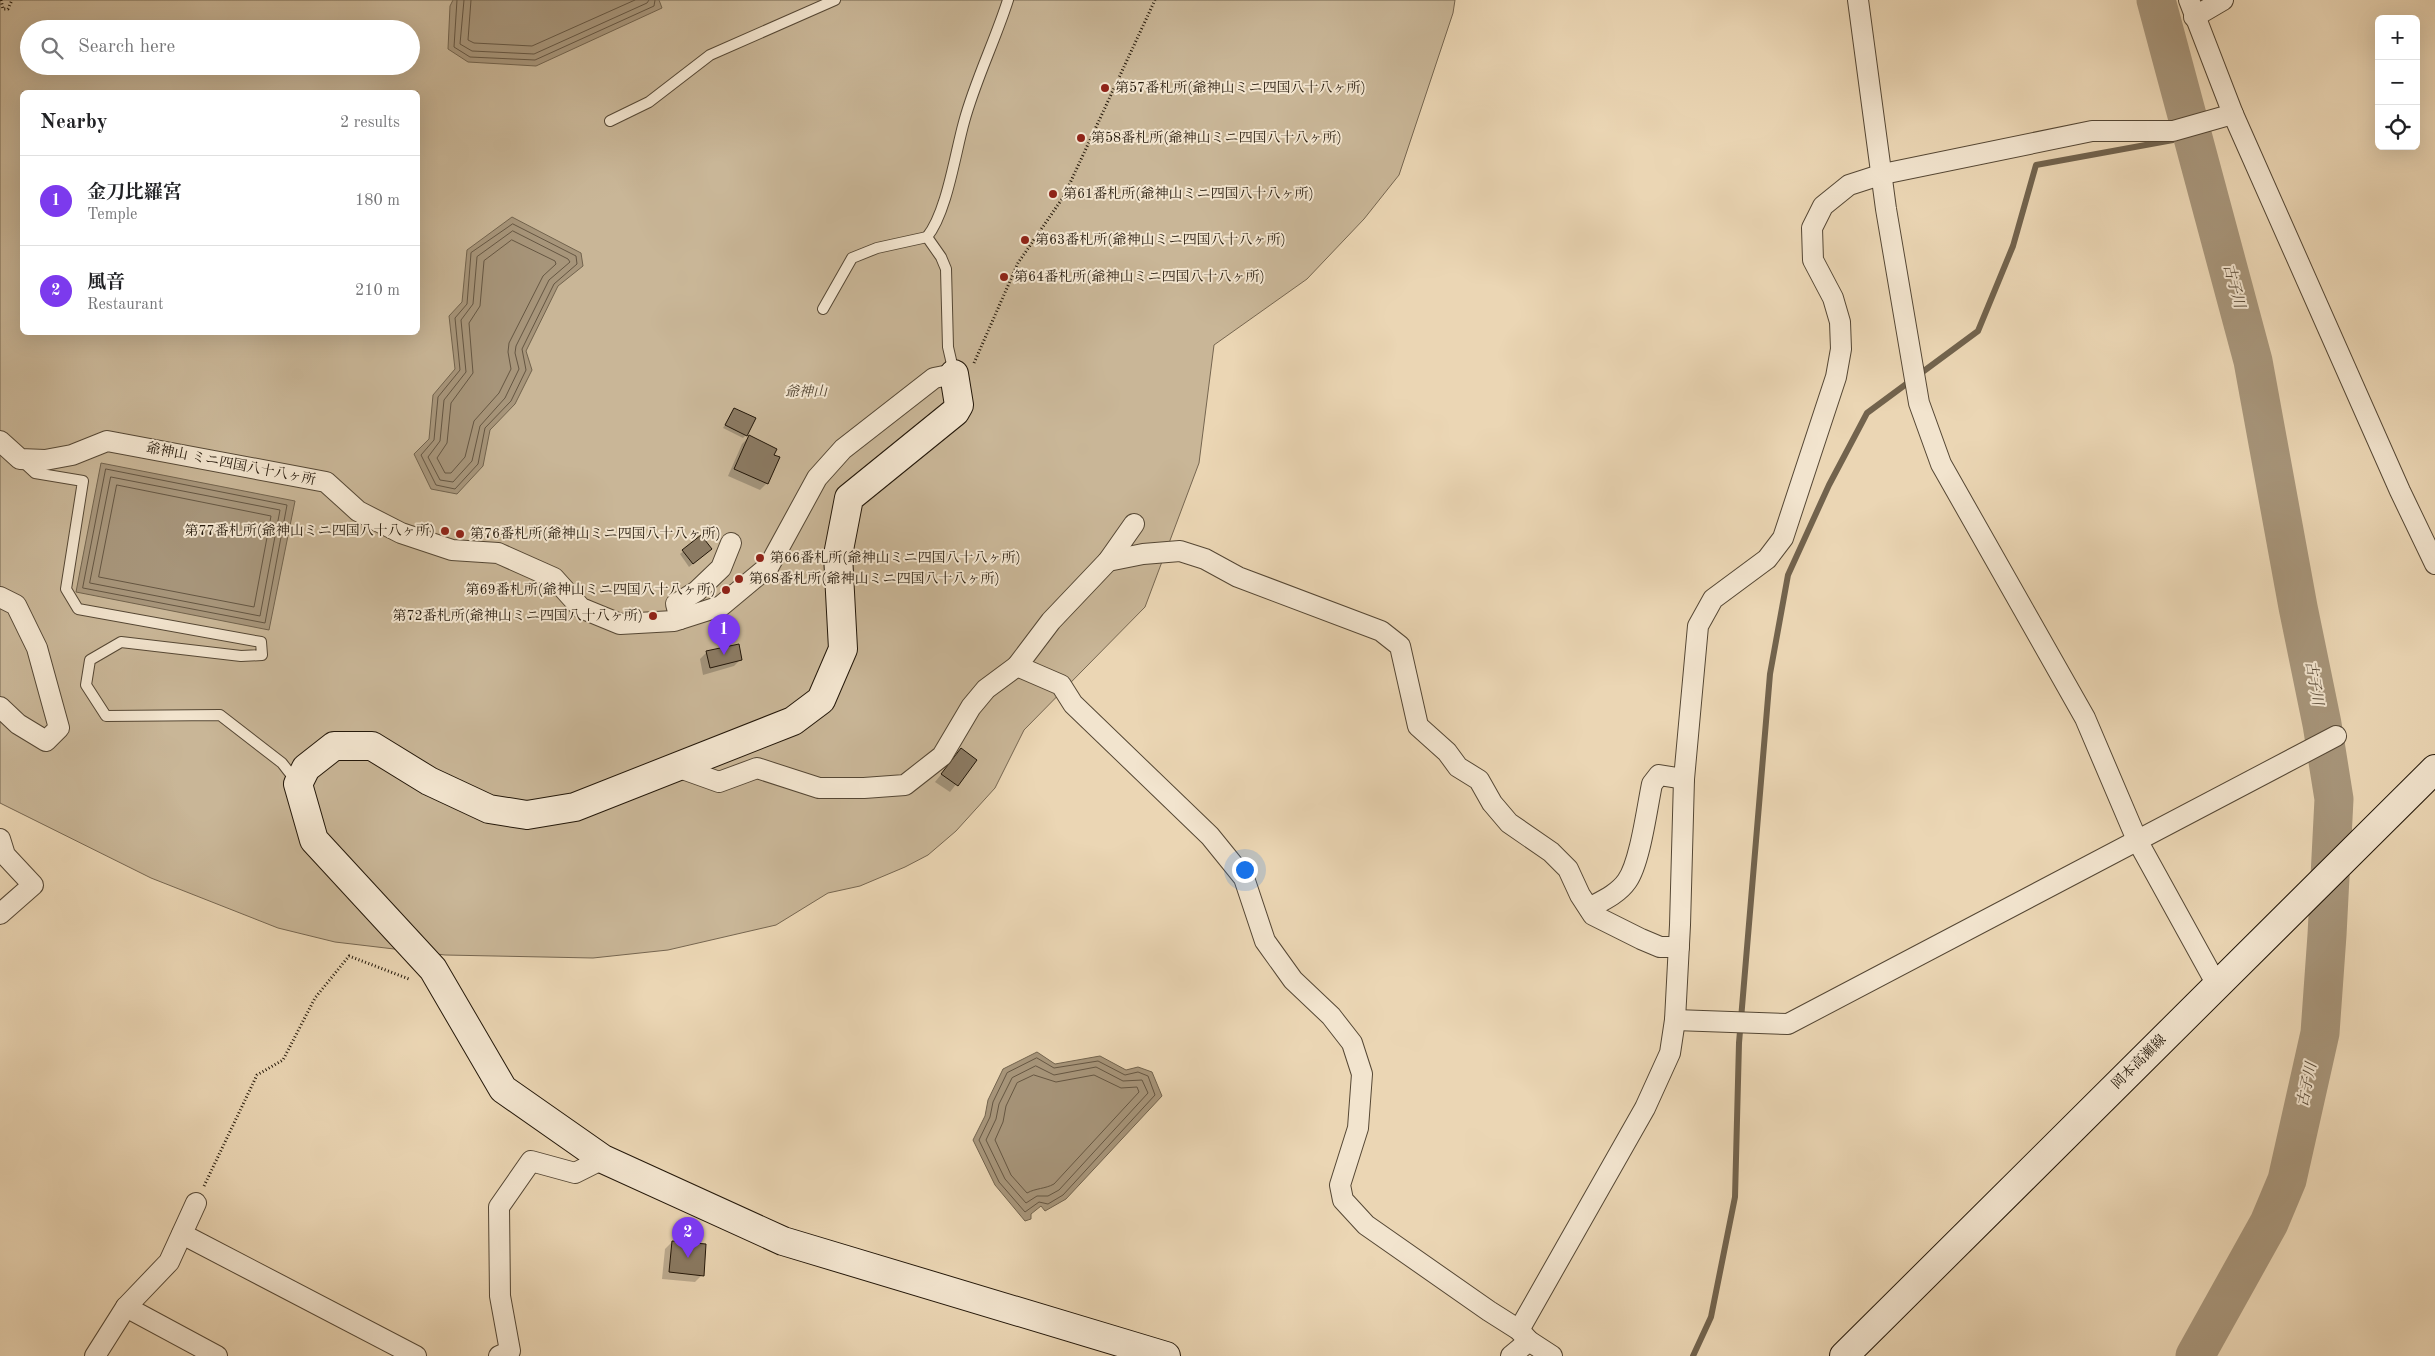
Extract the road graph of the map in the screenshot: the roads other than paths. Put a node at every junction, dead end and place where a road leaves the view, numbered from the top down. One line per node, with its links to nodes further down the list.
1 (835, 0): 7 (lane)
2 (1008, 0): 9 (lane)
3 (1858, 0): 8 (street)
4 (2223, 0): 5 (street)
5 (2192, 8): 6 (street)
6 (2224, 117): 8 (street); 17 (street)
7 (610, 121)
8 (1883, 174): 25 (street); 28 (street)
9 (927, 237): 10 (lane); 11 (lane)
10 (823, 309)
11 (954, 374): 19 (street, 爺神山 ミニ四国八十八ヶ所); 23 (street)
12 (0, 441): 13 (street)
13 (20, 459): 19 (street, 爺神山 ミニ四国八十八ヶ所); 26 (lane)
14 (1134, 524): 16 (street)
15 (731, 543): 19 (street)
16 (1108, 561): 20 (street); 29 (street)
17 (2435, 564)
18 (0, 597): 21 (street)
19 (680, 619)
20 (1017, 666): 23 (street); 38 (street)
21 (0, 707)
22 (2336, 736): 28 (street)
23 (677, 767): 26 (street)
24 (2435, 769): 32 (street, 岡本高瀬線)
25 (1684, 779): 29 (street); 31 (street)
26 (298, 784): 34 (street)
27 (0, 839): 30 (street)
28 (2137, 840): 32 (street); 33 (street)
29 (1589, 908): 31 (street)
30 (0, 914)
31 (1678, 947): 33 (street)
32 (2216, 985): 46 (street, 岡本高瀬線)
33 (1675, 1020): 38 (street)
34 (603, 1159): 42 (street); 43 (street)
35 (196, 1203): 36 (street)
36 (182, 1234): 37 (street); 41 (street)
37 (126, 1307): 39 (street); 40 (street)
38 (1524, 1335): 44 (street); 45 (street)
39 (95, 1356)
40 (217, 1356)
41 (416, 1356)
42 (499, 1356)
43 (1166, 1356)
44 (1512, 1356)
45 (1552, 1356)
46 (1844, 1356)

